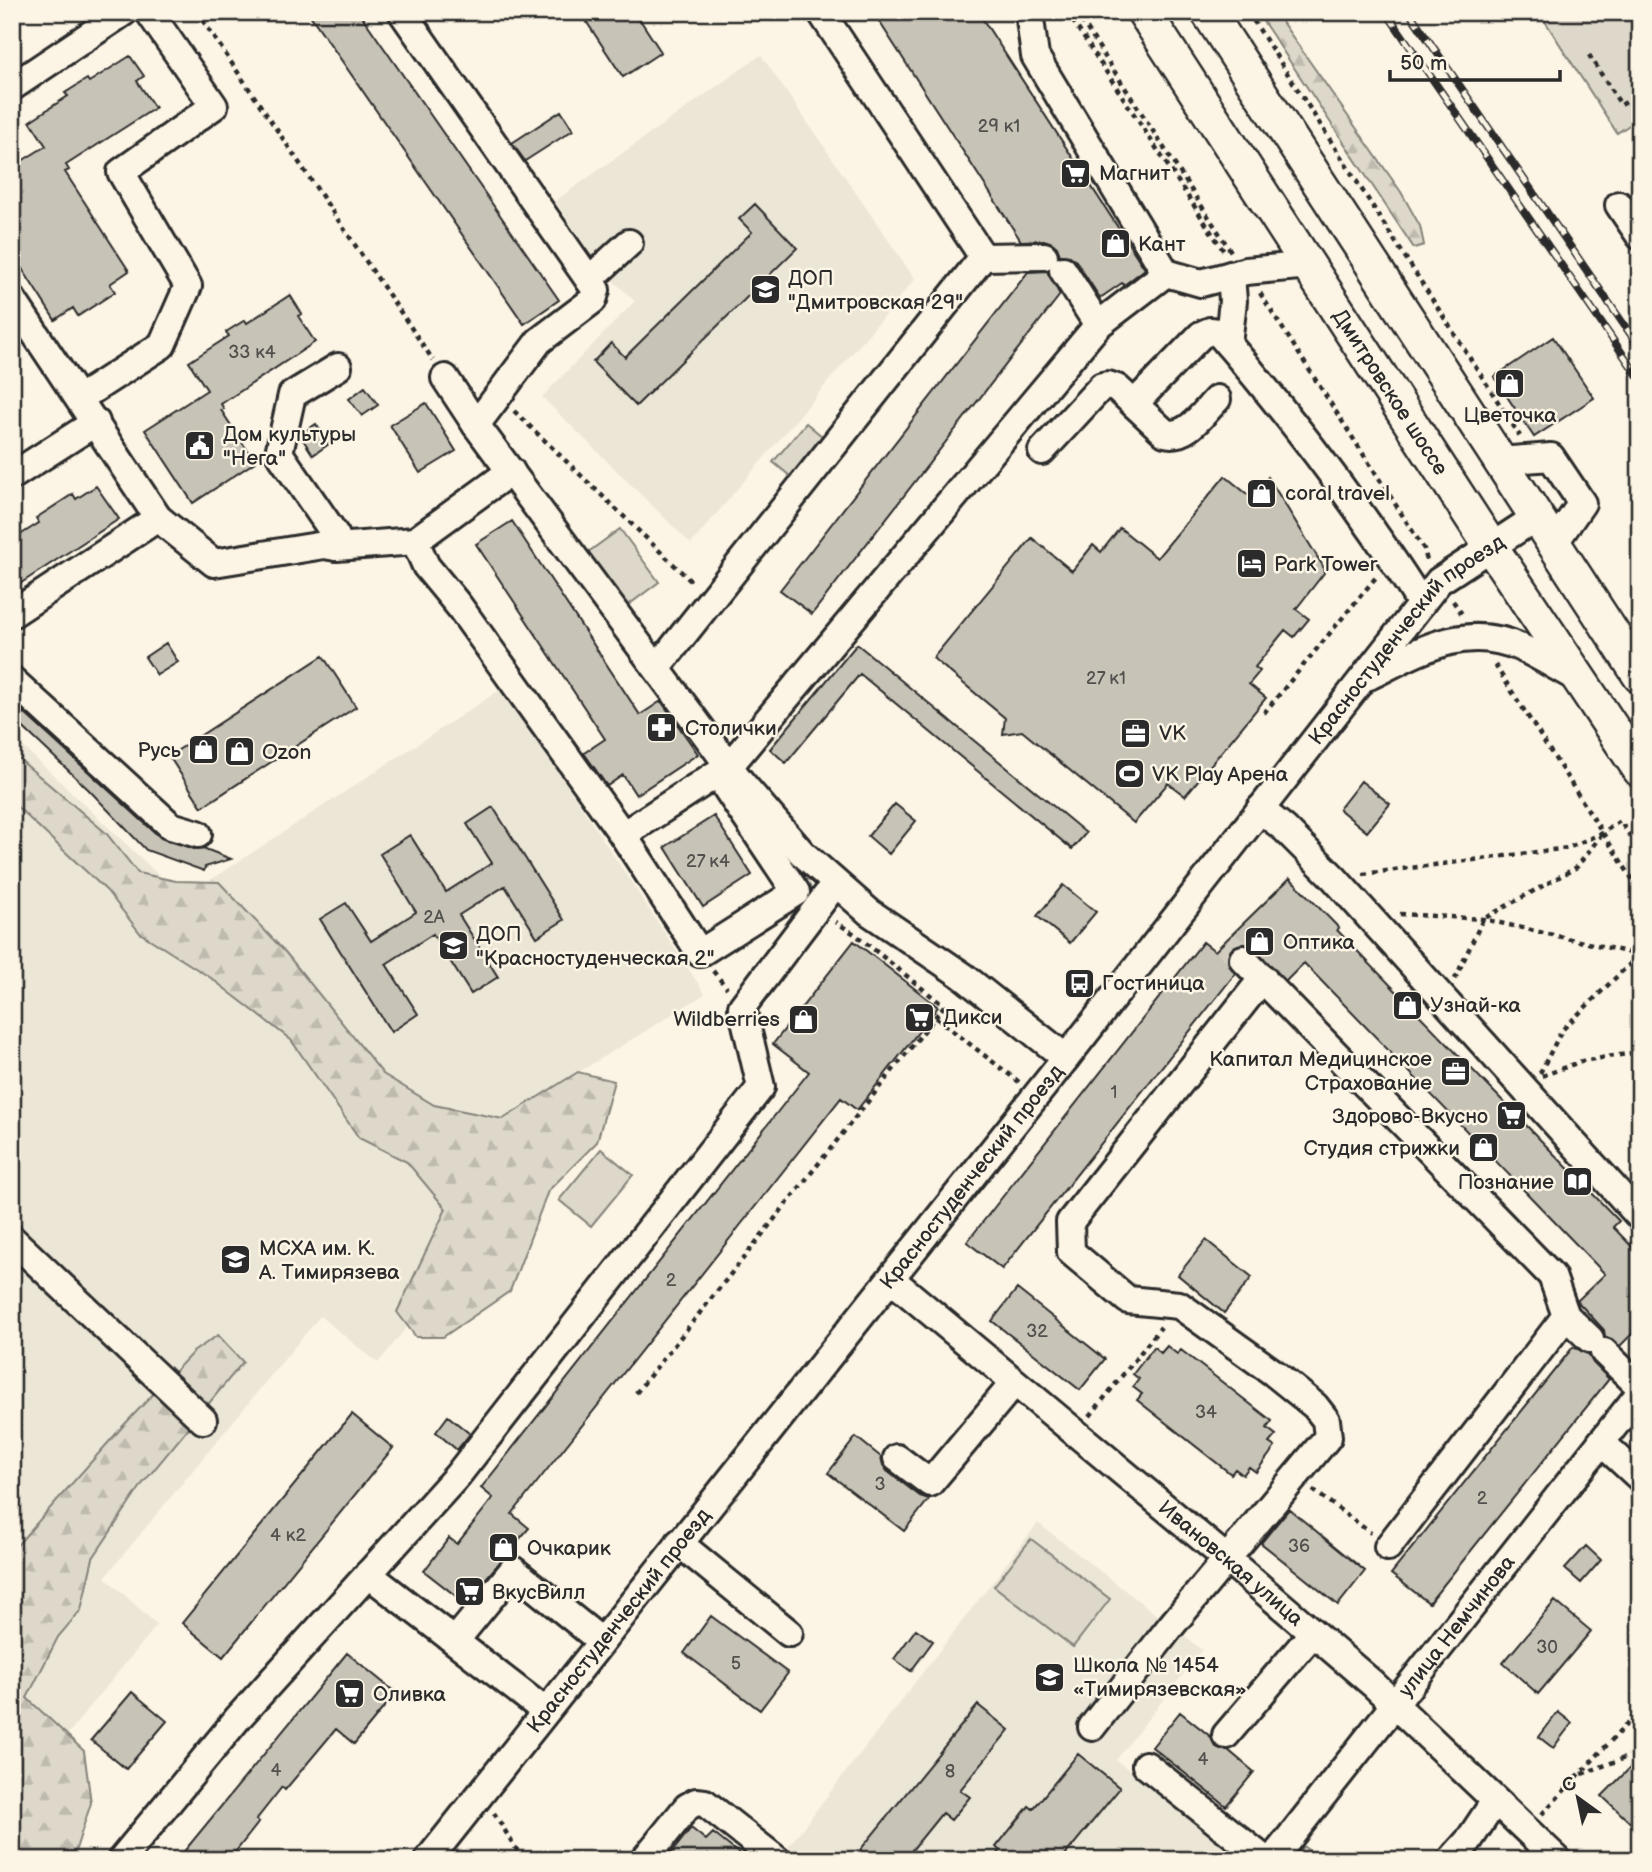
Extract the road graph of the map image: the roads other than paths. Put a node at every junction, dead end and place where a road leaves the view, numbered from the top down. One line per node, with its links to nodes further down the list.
1 (124, 12): 8 (street)
2 (149, 12): 22 (street)
3 (402, 12): 16 (street)
4 (821, 12): 12 (street)
5 (1029, 12): 14 (street)
6 (1144, 12): 13 (main road, Дмитровское шоссе)
7 (1208, 12): 28 (main road)
8 (12, 87)
9 (1619, 205): 10 (street)
10 (1640, 236)
11 (629, 243): 16 (street)
12 (983, 257): 18 (street); 39 (street)
13 (1310, 265): 15 (street); 36 (main road, Дмитровское шоссе)
14 (1166, 273): 15 (street); 18 (street)
15 (1238, 273): 19 (street)
16 (589, 280): 26 (street)
17 (12, 299): 22 (street)
18 (1098, 325): 44 (street)
19 (1228, 344): 24 (street); 37 (street)
20 (338, 368): 35 (street)
21 (445, 378): 26 (street)
22 (80, 398): 25 (street)
23 (1217, 398): 24 (street)
24 (1134, 404): 27 (street)
25 (96, 422): 30 (street); 31 (street)
26 (476, 425): 29 (street)
27 (1042, 451)
28 (1499, 461): 32 (main road); 34 (street)
29 (511, 471): 33 (street); 39 (street)
30 (12, 476)
31 (158, 518): 35 (street); 38 (street)
32 (1535, 518): 34 (main road); 36 (street, Красностуденческий проезд)
33 (415, 541): 35 (street); 48 (street)
34 (1553, 545): 40 (main road)
35 (336, 547)
36 (1491, 547): 37 (street, Красностуденческий проезд); 43 (main road, Дмитровское шоссе)
37 (1421, 604): 42 (street, Красностуденческий проезд)
38 (12, 614)
39 (657, 668): 44 (street)
40 (1640, 676)
41 (12, 680): 47 (street)
42 (1361, 680): 43 (street); 46 (street, Красностуденческий проезд)
43 (1582, 681): 45 (main road, Дмитровское шоссе)
44 (724, 770): 48 (street); 48 (street); 49 (street)
45 (1640, 770)
46 (1260, 809): 52 (street, Красностуденческий проезд); 53 (street)
47 (198, 834)
48 (623, 835)
49 (835, 884): 52 (street); 67 (street)
50 (1243, 960): 51 (street)
51 (1263, 978): 56 (street); 66 (street)
52 (1066, 1058): 55 (street, Красностуденческий проезд)
53 (1640, 1217)
54 (12, 1239): 60 (street)
55 (891, 1279): 57 (street, Ивановская улица); 64 (street, Красностуденческий проезд)
56 (1566, 1315): 58 (street); 65 (street)
57 (1014, 1383): 62 (street); 66 (street, Ивановская улица)
58 (1640, 1387)
59 (1640, 1393): 61 (street, улица Немчинова)
60 (203, 1420)
61 (1601, 1442): 63 (street); 72 (street, улица Немчинова)
62 (897, 1458)
63 (1640, 1478)
64 (679, 1543): 68 (street); 71 (street, Красностуденческий проезд)
65 (1388, 1546)
66 (1227, 1559): 69 (street, Ивановская улица); 74 (street)
67 (368, 1574): 70 (street); 81 (street)
68 (789, 1633)
69 (1313, 1633): 72 (street, Ивановская улица); 75 (street)
70 (455, 1641): 71 (street); 73 (street)
71 (601, 1641): 73 (street, Красностуденческий проезд)
72 (1394, 1704): 77 (street, Ивановская улица); 85 (street, улица Немчинова)
73 (545, 1711): 78 (street, Красностуденческий проезд)
74 (1091, 1727)
75 (1226, 1735)
76 (1146, 1765): 84 (street)
77 (1496, 1801): 79 (street); 80 (street, Ивановская улица)
78 (438, 1856)
79 (1460, 1857)
80 (1555, 1859)
81 (121, 1860)
82 (645, 1860): 83 (street)
83 (777, 1860)
84 (1265, 1860)
85 (1272, 1860)

